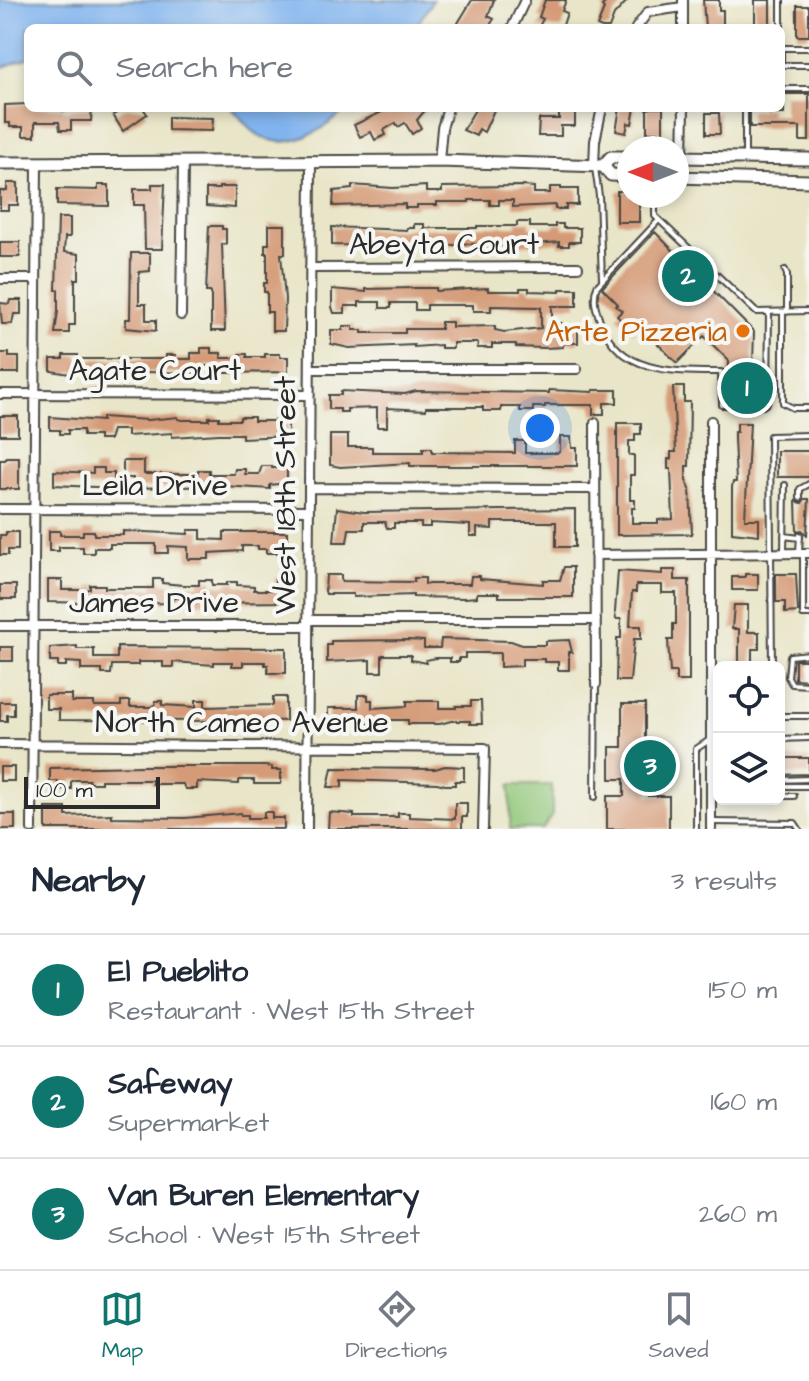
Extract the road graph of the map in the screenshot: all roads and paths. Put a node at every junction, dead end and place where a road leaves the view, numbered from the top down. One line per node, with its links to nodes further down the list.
1 (525, 0): 4 (street)
2 (781, 0): 7 (lane)
3 (683, 3): 5 (street); 6 (street)
4 (514, 24)
5 (639, 24)
6 (683, 24)
7 (781, 24)
8 (785, 48): 9 (lane)
9 (809, 48)
10 (785, 65): 11 (lane)
11 (809, 65)
12 (785, 89): 13 (lane)
13 (809, 89)
14 (447, 112): 23 (street)
15 (601, 112): 28 (street)
16 (684, 112): 18 (street)
17 (745, 112): 21 (lane)
18 (682, 136)
19 (617, 157): 28 (main road)
20 (689, 157): 21 (main road)
21 (745, 158): 22 (main road)
22 (809, 159)
23 (439, 161): 25 (main road); 28 (main road)
24 (183, 162): 25 (main road); 27 (main road); 43 (street)
25 (311, 162): 35 (street, West 18th Street)
26 (0, 163): 27 (main road)
27 (37, 163): 38 (street)
28 (599, 166): 29 (main road); 39 (lane)
29 (617, 175)
30 (689, 177): 31 (main road)
31 (809, 181)
32 (655, 208): 33 (lane)
33 (659, 220): 39 (lane); 41 (lane)
34 (578, 267): 35 (street, Abeyta Court)
35 (310, 268): 44 (street, West 18th Street)
36 (785, 270): 42 (lane)
37 (0, 279): 38 (street)
38 (36, 279): 47 (street)
39 (602, 281): 41 (lane)
40 (809, 311): 42 (lane)
41 (769, 312): 42 (lane)
42 (785, 312): 49 (lane)
43 (181, 315)
44 (310, 369): 45 (street); 48 (street, West 18th Street)
45 (577, 369)
46 (0, 394): 47 (street, Agate Court)
47 (35, 394): 48 (street, Agate Court); 59 (street)
48 (309, 395): 55 (street, West 18th Street)
49 (809, 408)
50 (711, 421): 65 (street)
51 (595, 423): 56 (street)
52 (809, 435): 62 (lane)
53 (809, 484): 57 (lane)
54 (785, 485): 61 (lane)
55 (309, 488): 56 (street); 60 (street, West 18th Street)
56 (595, 489): 66 (street)
57 (800, 498)
58 (0, 509): 59 (street, Leila Drive)
59 (34, 509): 60 (street, Leila Drive); 72 (street)
60 (309, 510): 70 (street, West 18th Street)
61 (784, 536): 63 (lane); 64 (lane)
62 (771, 553): 63 (street); 65 (street); 75 (lane)
63 (784, 553): 64 (street)
64 (804, 553): 67 (lane)
65 (711, 554): 66 (street); 74 (street)
66 (595, 555): 69 (street)
67 (806, 576): 68 (lane)
68 (809, 615)
69 (596, 620): 70 (street, James Drive); 76 (street)
70 (308, 623): 72 (street, James Drive); 85 (street, West 18th Street)
71 (0, 626): 72 (street, James Drive)
72 (33, 626): 84 (street)
73 (809, 654): 77 (lane)
74 (714, 661)
75 (772, 661)
76 (596, 684): 92 (lane)
77 (809, 685)
78 (785, 716): 79 (lane)
79 (809, 716)
80 (809, 738): 81 (lane)
81 (785, 739)
82 (713, 740): 98 (lane)
83 (0, 744): 84 (street, North Cameo Avenue)
84 (33, 745): 85 (street, North Cameo Avenue); 95 (street)
85 (308, 746): 96 (street, West 18th Street); 97 (street, North Cameo Avenue)
86 (809, 779): 87 (lane)
87 (785, 780)
88 (785, 786): 89 (lane)
89 (809, 786)
90 (785, 796): 91 (lane)
91 (794, 796)
92 (595, 797)
93 (714, 805): 94 (street)
94 (711, 825): 99 (lane)
95 (32, 829)
96 (307, 829)
97 (483, 829)
98 (696, 829)
99 (799, 829)

